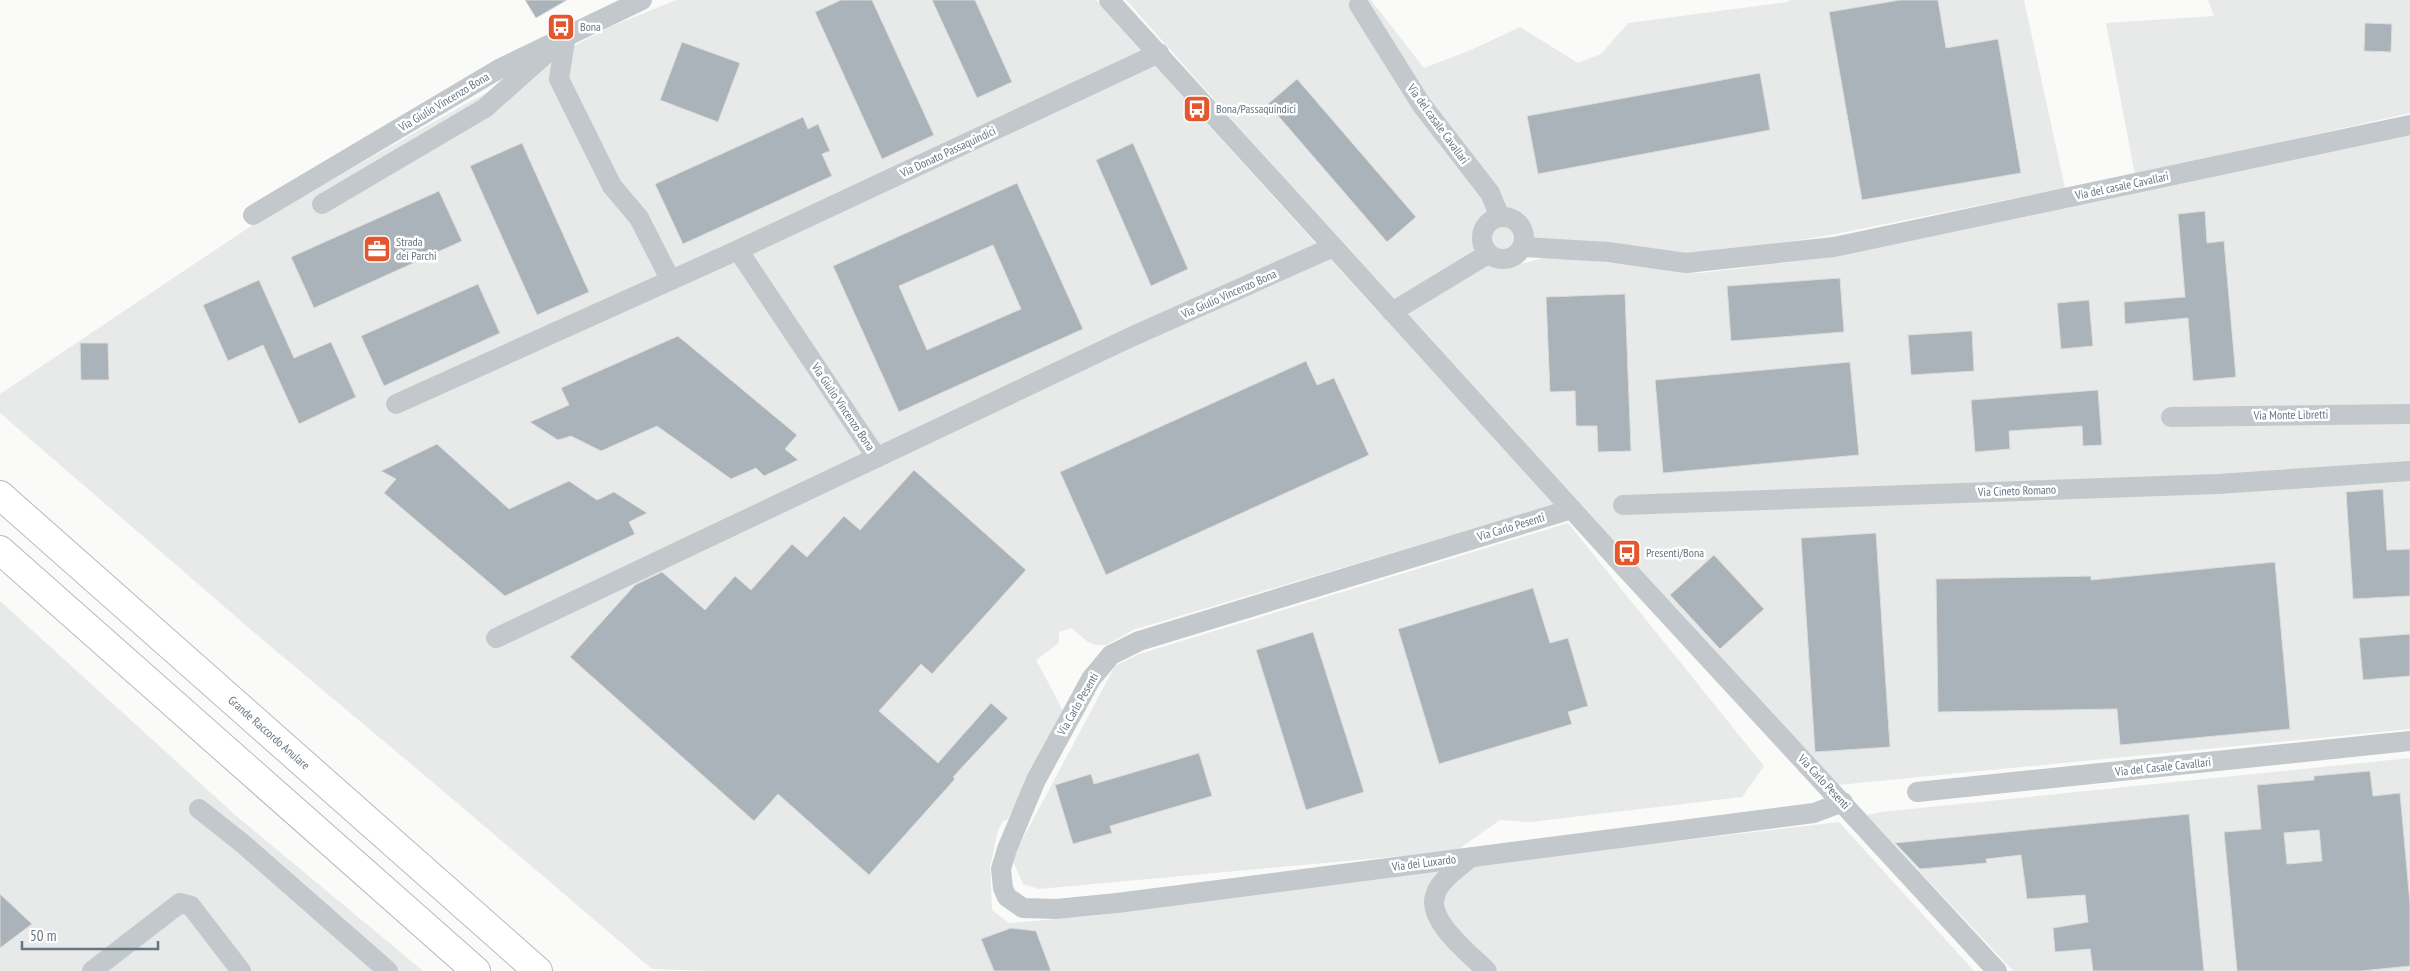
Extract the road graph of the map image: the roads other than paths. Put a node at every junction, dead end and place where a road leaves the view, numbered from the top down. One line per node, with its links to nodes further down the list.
1 (642, 0): 4 (street, Via Giulio Vincenzo Bona)
2 (1109, 0): 5 (street)
3 (1359, 5): 9 (street, Via del casale Cavallari)
4 (566, 35): 7 (street); 8 (street, Via Giulio Vincenzo Bona); 14 (street)
5 (1158, 53): 10 (street); 12 (street, Via Donato Passaquindici)
6 (2410, 125): 11 (street, Via del casale Cavallari)
7 (322, 204)
8 (253, 215)
9 (1500, 217): 11 (street); 13 (street)
10 (1333, 247): 15 (street); 19 (street, Via Giulio Vincenzo Bona)
11 (1523, 248): 13 (street)
12 (738, 250): 14 (street); 19 (street, Via Giulio Vincenzo Bona)
13 (1488, 254): 15 (street)
14 (670, 280): 16 (street)
15 (1392, 312): 23 (street)
16 (396, 404)
17 (2410, 414): 18 (street, Via Monte Libretti)
18 (2172, 417)
19 (877, 458): 25 (street)
20 (2410, 471): 22 (street, Via Cineto Romano)
21 (0, 495): 36 (highway, Grande Raccordo Anulare)
22 (1623, 505)
23 (1572, 509): 28 (street, Via Carlo Pesenti); 31 (street, Via Carlo Pesenti)
24 (0, 550): 35 (highway)
25 (496, 638)
26 (2410, 741): 27 (street, Via del Casale Cavallari)
27 (1917, 792)
28 (1843, 802): 30 (street, Via dei Luxardo); 38 (street, Via Carlo Pesenti)
29 (200, 809): 34 (street)
30 (1471, 857): 31 (street, Via dei Luxardo); 37 (street)
31 (1007, 897)
32 (92, 971): 33 (street)
33 (241, 971)
34 (388, 971)
35 (476, 971)
36 (538, 971)
37 (1487, 971)
38 (1998, 971)

